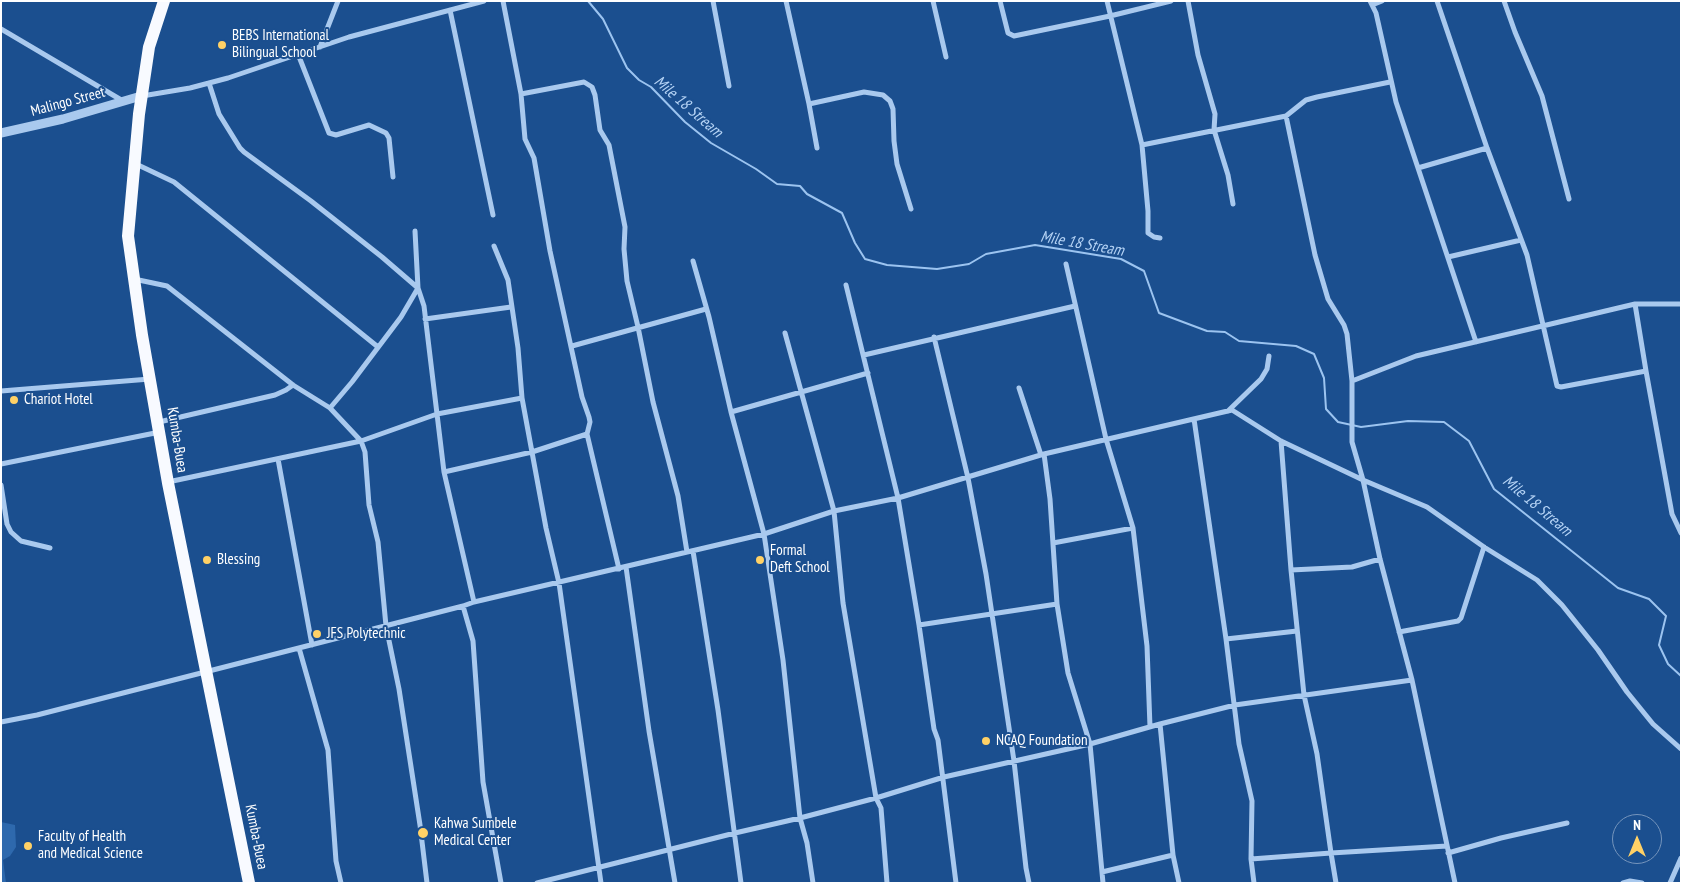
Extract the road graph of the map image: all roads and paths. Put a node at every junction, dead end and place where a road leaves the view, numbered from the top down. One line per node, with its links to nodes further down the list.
1 (164, 1): 26 (highway, Kumba-Buea)
2 (338, 1): 19 (street)
3 (484, 1): 16 (street)
4 (503, 1): 25 (street)
5 (713, 1): 24 (street)
6 (786, 1): 28 (street)
7 (933, 1): 21 (street)
8 (1000, 1): 17 (street)
9 (1107, 1): 17 (street)
10 (1172, 1): 17 (street)
11 (1188, 1): 30 (street)
12 (1382, 1): 15 (street)
13 (1437, 1): 34 (street)
14 (1504, 1): 38 (street)
15 (1371, 3): 22 (street)
16 (450, 10): 19 (street); 41 (street)
17 (1110, 16): 32 (street)
18 (1, 29): 27 (street)
19 (320, 47): 20 (street)
20 (298, 54): 23 (street); 37 (street)
21 (946, 57)
22 (1390, 82): 29 (street); 36 (street)
23 (209, 83): 26 (street); 51 (street)
24 (728, 86)
25 (521, 94): 59 (street); 63 (street)
26 (141, 96): 27 (street, Malingo Street); 35 (highway, Kumba-Buea)
27 (124, 102): 31 (street, Malingo Street)
28 (810, 104): 33 (street); 40 (street)
29 (1286, 116): 30 (street); 70 (street)
30 (1214, 130): 32 (street); 39 (street)
31 (1, 133)
32 (1142, 145): 43 (street)
33 (817, 148)
34 (1487, 148): 36 (street); 44 (street)
35 (134, 162): 49 (highway, Kumba-Buea); 64 (street)
36 (1418, 168): 46 (street)
37 (394, 176)
38 (1569, 199)
39 (1234, 204)
40 (911, 209)
41 (493, 215)
42 (415, 231): 51 (street)
43 (1160, 238)
44 (1521, 240): 46 (street); 58 (street)
45 (494, 246): 55 (street)
46 (1448, 257): 62 (street)
47 (693, 261): 56 (street)
48 (1066, 264): 54 (street)
49 (134, 279): 69 (highway, Kumba-Buea); 71 (street)
50 (846, 285): 65 (street)
51 (418, 288): 57 (street); 64 (street)
52 (1635, 304): 53 (street); 58 (street); 68 (street)
53 (1681, 304)
54 (1075, 306): 61 (street); 83 (street)
55 (511, 307): 57 (street); 75 (street)
56 (706, 309): 59 (street); 78 (street)
57 (425, 319): 79 (street)
58 (1543, 326): 62 (street); 68 (street)
59 (638, 328): 63 (street); 103 (street)
60 (785, 333): 74 (street)
61 (934, 338): 65 (street); 91 (street)
62 (1476, 342): 70 (street)
63 (572, 346): 82 (street)
64 (378, 347): 76 (street)
65 (864, 355): 67 (street)
66 (1269, 356): 77 (street)
67 (868, 372): 74 (street); 95 (street)
68 (1646, 372): 98 (street)
69 (150, 378): 73 (street); 81 (highway, Kumba-Buea)
70 (1352, 381): 92 (street)
71 (293, 385): 76 (street); 81 (street)
72 (1019, 388): 87 (street)
73 (1, 391)
74 (802, 391): 78 (street); 96 (street)
75 (522, 398): 79 (street); 86 (street)
76 (330, 408): 84 (street)
77 (1228, 411): 80 (street); 85 (street)
78 (731, 412): 99 (street)
79 (437, 414): 84 (street); 90 (street)
80 (1194, 419): 83 (street); 117 (street)
81 (159, 427): 89 (street); 93 (highway, Kumba-Buea)
82 (588, 434): 86 (street); 106 (street)
83 (1106, 439): 87 (street); 97 (street)
84 (361, 441): 88 (street); 114 (street)
85 (1281, 441): 92 (street); 107 (street)
86 (532, 452): 90 (street); 108 (street)
87 (1043, 455): 91 (street); 100 (street)
88 (278, 459): 93 (street); 118 (street)
89 (1, 464)
90 (444, 472): 109 (street)
91 (968, 478): 95 (street); 112 (street)
92 (1363, 480): 101 (street); 104 (street)
93 (168, 483): 120 (highway, Kumba-Buea)
94 (1, 485): 102 (street)
95 (898, 498): 96 (street); 113 (street)
96 (834, 511): 99 (street); 131 (street)
97 (1133, 528): 100 (street); 126 (street)
98 (1681, 533)
99 (764, 534): 103 (street); 132 (street)
100 (1053, 543): 110 (street)
101 (1484, 547): 116 (street); 128 (street)
102 (50, 548)
103 (690, 552): 105 (street); 134 (street)
104 (1380, 559): 107 (street); 116 (street)
105 (626, 567): 106 (street); 136 (street)
106 (619, 569): 108 (street)
107 (1291, 570): 115 (street)
108 (559, 583): 109 (street); 142 (street)
109 (474, 602): 111 (street)
110 (1057, 604): 112 (street); 127 (street)
111 (463, 606): 114 (street); 147 (street)
112 (993, 613): 113 (street); 129 (street)
113 (919, 625): 130 (street)
114 (386, 626): 118 (street); 146 (street)
115 (1298, 631): 117 (street); 122 (street)
116 (1399, 632): 121 (street)
117 (1226, 639): 123 (street)
118 (312, 645): 119 (street)
119 (298, 648): 120 (street); 145 (street)
120 (207, 671): 124 (street); 144 (highway, Kumba-Buea)
121 (1412, 680): 122 (street); 135 (street)
122 (1304, 695): 123 (street); 137 (street)
123 (1235, 705): 125 (street); 140 (street)
124 (1, 722)
125 (1160, 724): 126 (street); 139 (street)
126 (1150, 727): 127 (street)
127 (1090, 744): 129 (street); 143 (street)
128 (1681, 749)
129 (1014, 761): 130 (street); 155 (street)
130 (944, 777): 131 (street); 154 (street)
131 (876, 798): 132 (street); 153 (street)
132 (800, 818): 134 (street); 152 (street)
133 (1567, 823): 138 (street)
134 (735, 833): 136 (street); 151 (street)
135 (1447, 846): 137 (street); 138 (street)
136 (669, 849): 142 (street); 150 (street)
137 (1331, 853): 140 (street); 159 (street)
138 (1448, 853): 160 (street)
139 (1173, 855): 143 (street); 157 (street)
140 (1251, 858): 158 (street)
141 (1681, 858): 163 (street)
142 (600, 867): 148 (street); 149 (street)
143 (1102, 872): 156 (street)
144 (249, 883)
145 (341, 883)
146 (427, 883)
147 (501, 883)
148 (536, 883)
149 (601, 883)
150 (675, 883)
151 (741, 883)
152 (813, 883)
153 (887, 883)
154 (956, 883)
155 (1029, 883)
156 (1104, 883)
157 (1179, 883)
158 (1254, 883)
159 (1336, 883)
160 (1455, 883)
161 (1623, 883): 162 (street)
162 (1642, 883)
163 (1670, 883)

